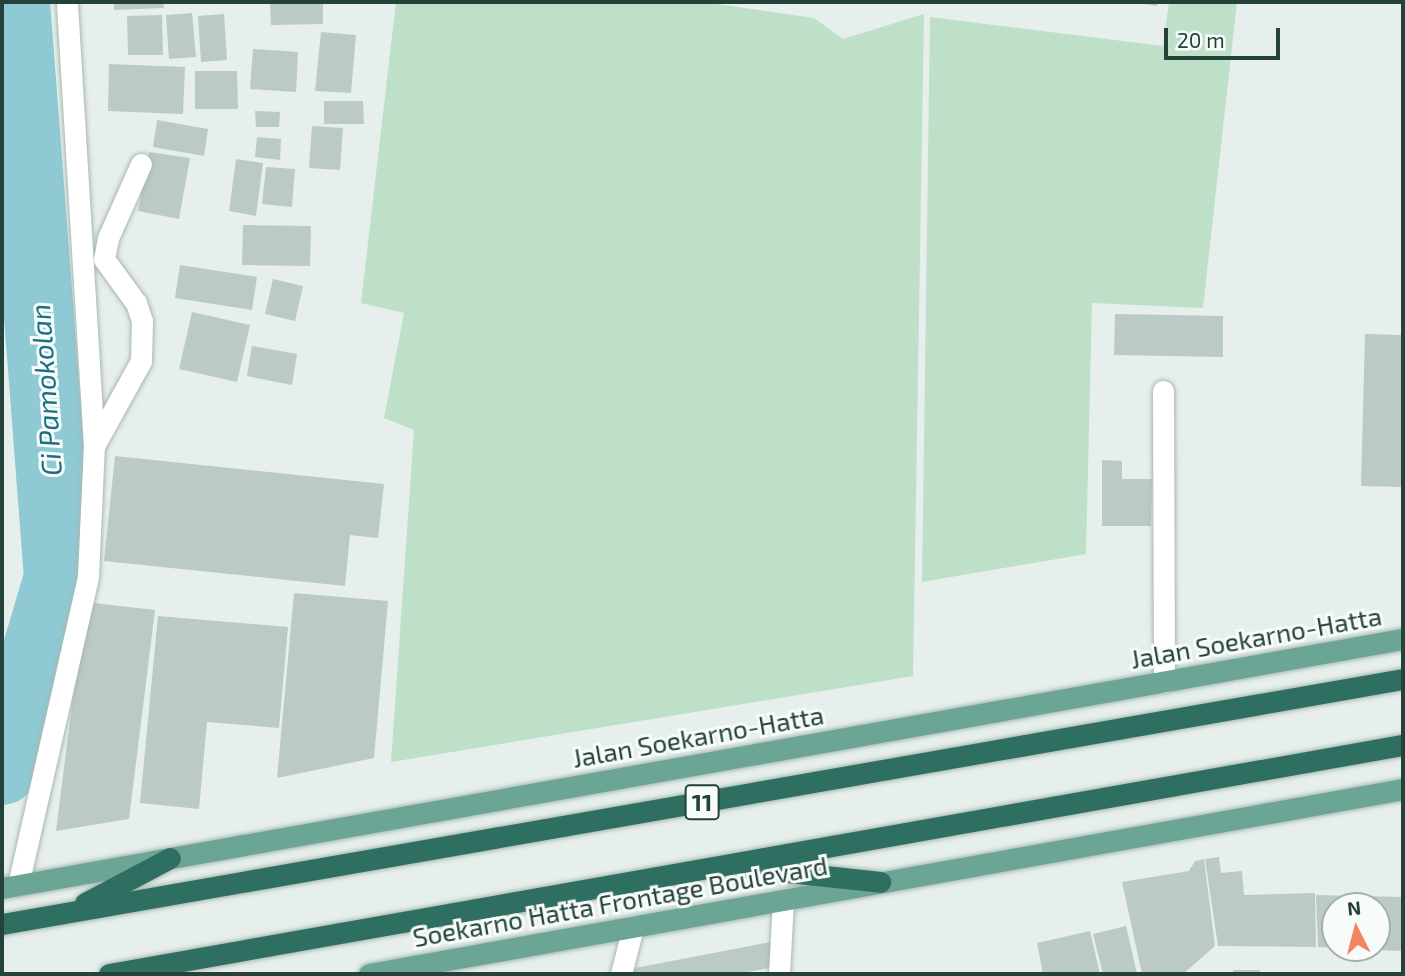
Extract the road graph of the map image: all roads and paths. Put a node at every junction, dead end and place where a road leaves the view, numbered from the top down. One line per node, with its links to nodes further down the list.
1 (67, 2): 4 (street)
2 (141, 164): 4 (street)
3 (1163, 391): 7 (street)
4 (94, 446): 13 (street)
5 (1403, 639): 7 (main road, Jalan Soekarno-Hatta)
6 (1403, 680): 15 (highway, 11)
7 (1164, 682): 10 (main road, Jalan Soekarno-Hatta)
8 (1403, 744): 11 (highway)
9 (1403, 789): 12 (main road)
10 (170, 858): 13 (main road, Jalan Soekarno-Hatta); 15 (highway)
11 (723, 865): 12 (highway); 18 (highway)
12 (880, 882): 14 (main road, Soekarno Hatta Frontage Boulevard)
13 (10, 886)
14 (783, 901): 17 (main road, Soekarno Hatta Frontage Boulevard); 21 (street)
15 (68, 912): 16 (highway, 11)
16 (2, 925)
17 (633, 928): 19 (main road, Soekarno Hatta Frontage Boulevard); 20 (street)
18 (109, 974)
19 (369, 974)
20 (621, 974)
21 (779, 974)

